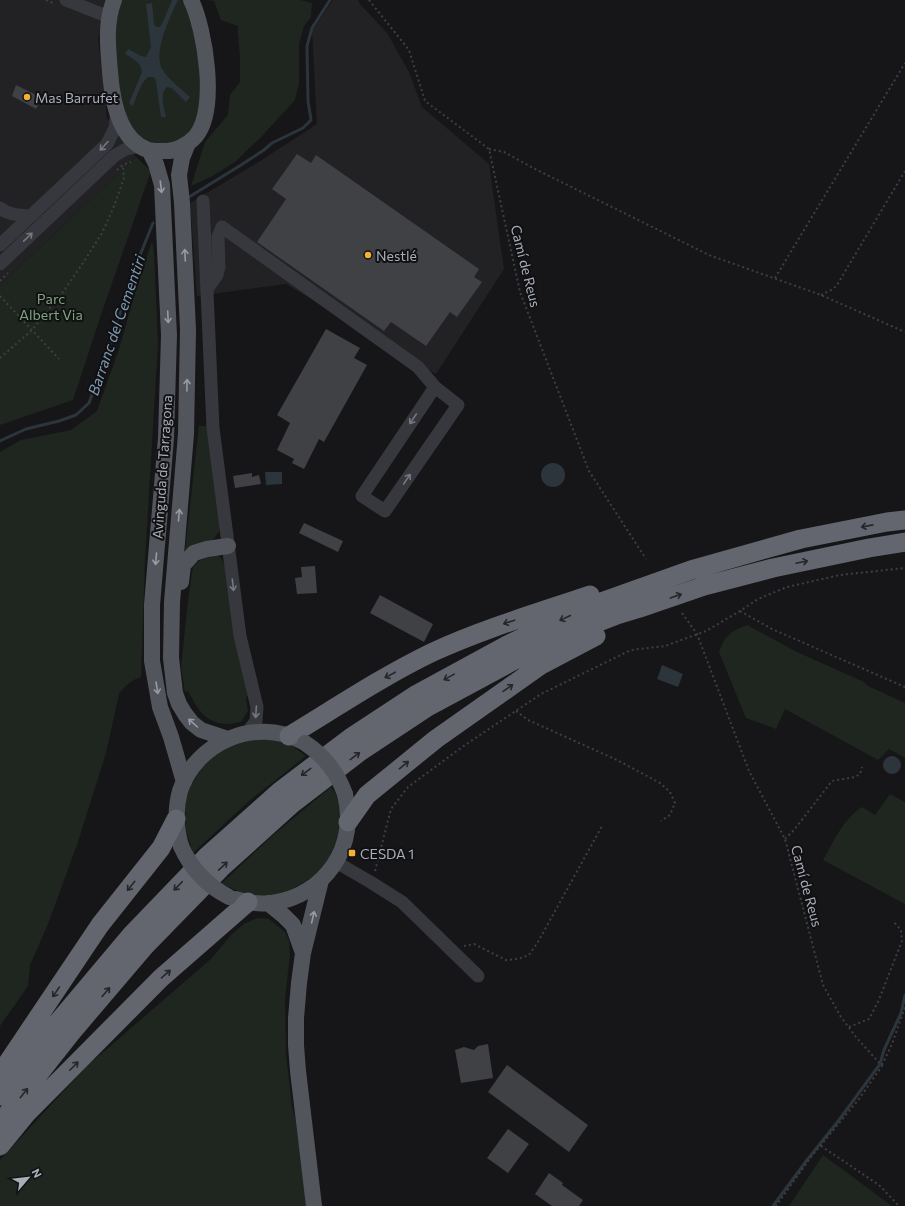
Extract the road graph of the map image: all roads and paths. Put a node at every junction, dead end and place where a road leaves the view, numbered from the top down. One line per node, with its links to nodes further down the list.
1 (46, 0): 5 (path)
2 (114, 0): 6 (main road)
3 (191, 0): 9 (main road)
4 (369, 0): 11 (path)
5 (64, 3): 6 (street)
6 (109, 17): 8 (main road)
7 (905, 63): 21 (path)
8 (116, 110): 10 (main road); 18 (street, one-way to 18)
9 (188, 143): 10 (main road); 40 (main road, Avinguda de Tarragona, one-way to 9)
10 (145, 148): 20 (street, one-way to 10); 47 (main road, Avinguda de Tarragona, one-way to 47)
11 (489, 149): 21 (path); 34 (path, Camí de Reus)
12 (131, 162): 13 (path)
13 (123, 165): 15 (path); 25 (path)
14 (905, 171): 23 (path)
15 (115, 172)
16 (203, 201): 22 (street)
17 (0, 208): 18 (street)
18 (30, 216): 19 (street)
19 (0, 245)
20 (0, 264)
21 (775, 278): 23 (path)
22 (207, 289): 29 (street); 33 (street)
23 (821, 295): 26 (path)
24 (0, 296): 25 (path)
25 (32, 330): 27 (path); 28 (path)
26 (905, 332)
27 (0, 358)
28 (59, 359)
29 (435, 387): 29 (street, one-way to 29)
30 (905, 520): 31 (highway, one-way to 31)
31 (801, 539): 45 (highway, one-way to 45); 66 (highway, one-way to 66)
32 (905, 542): 36 (highway, one-way to 32)
33 (228, 546): 40 (main road); 43 (street, one-way to 43)
34 (646, 559)
35 (905, 568): 37 (path)
36 (640, 608): 50 (highway, one-way to 36); 67 (highway, one-way to 36)
37 (740, 611): 39 (path); 41 (path)
38 (682, 613): 39 (path, Camí de Reus)
39 (697, 634): 42 (path); 52 (path, Camí de Reus)
40 (170, 658): 44 (main road, Avinguda de Tarragona, one-way to 40)
41 (905, 687)
42 (516, 711): 49 (path); 55 (path)
43 (247, 733): 44 (main road); 45 (main road)
44 (228, 739): 47 (main road)
45 (297, 740): 50 (main road, bridge)
46 (862, 767): 52 (path)
47 (184, 782): 48 (main road)
48 (176, 820): 56 (main road, bridge); 65 (highway, one-way to 65)
49 (661, 821)
50 (348, 822): 53 (main road)
51 (602, 826): 59 (path)
52 (785, 839): 63 (path, Camí de Reus)
53 (336, 862): 54 (main road); 55 (street)
54 (321, 880): 57 (main road); 60 (main road, one-way to 54)
55 (372, 883): 59 (street)
56 (248, 902): 57 (main road); 68 (highway, one-way to 56)
57 (268, 903): 60 (main road)
58 (893, 921): 63 (path)
59 (449, 948): 61 (street)
60 (303, 953): 70 (main road)
61 (478, 976)
62 (905, 1007): 64 (path)
63 (849, 1027): 64 (path, Camí de Reus)
64 (882, 1066): 69 (path)
65 (0, 1074)
66 (0, 1096)
67 (0, 1124)
68 (0, 1146)
69 (821, 1146): 71 (path); 72 (path)
70 (314, 1206)
71 (776, 1206)
72 (899, 1206)

